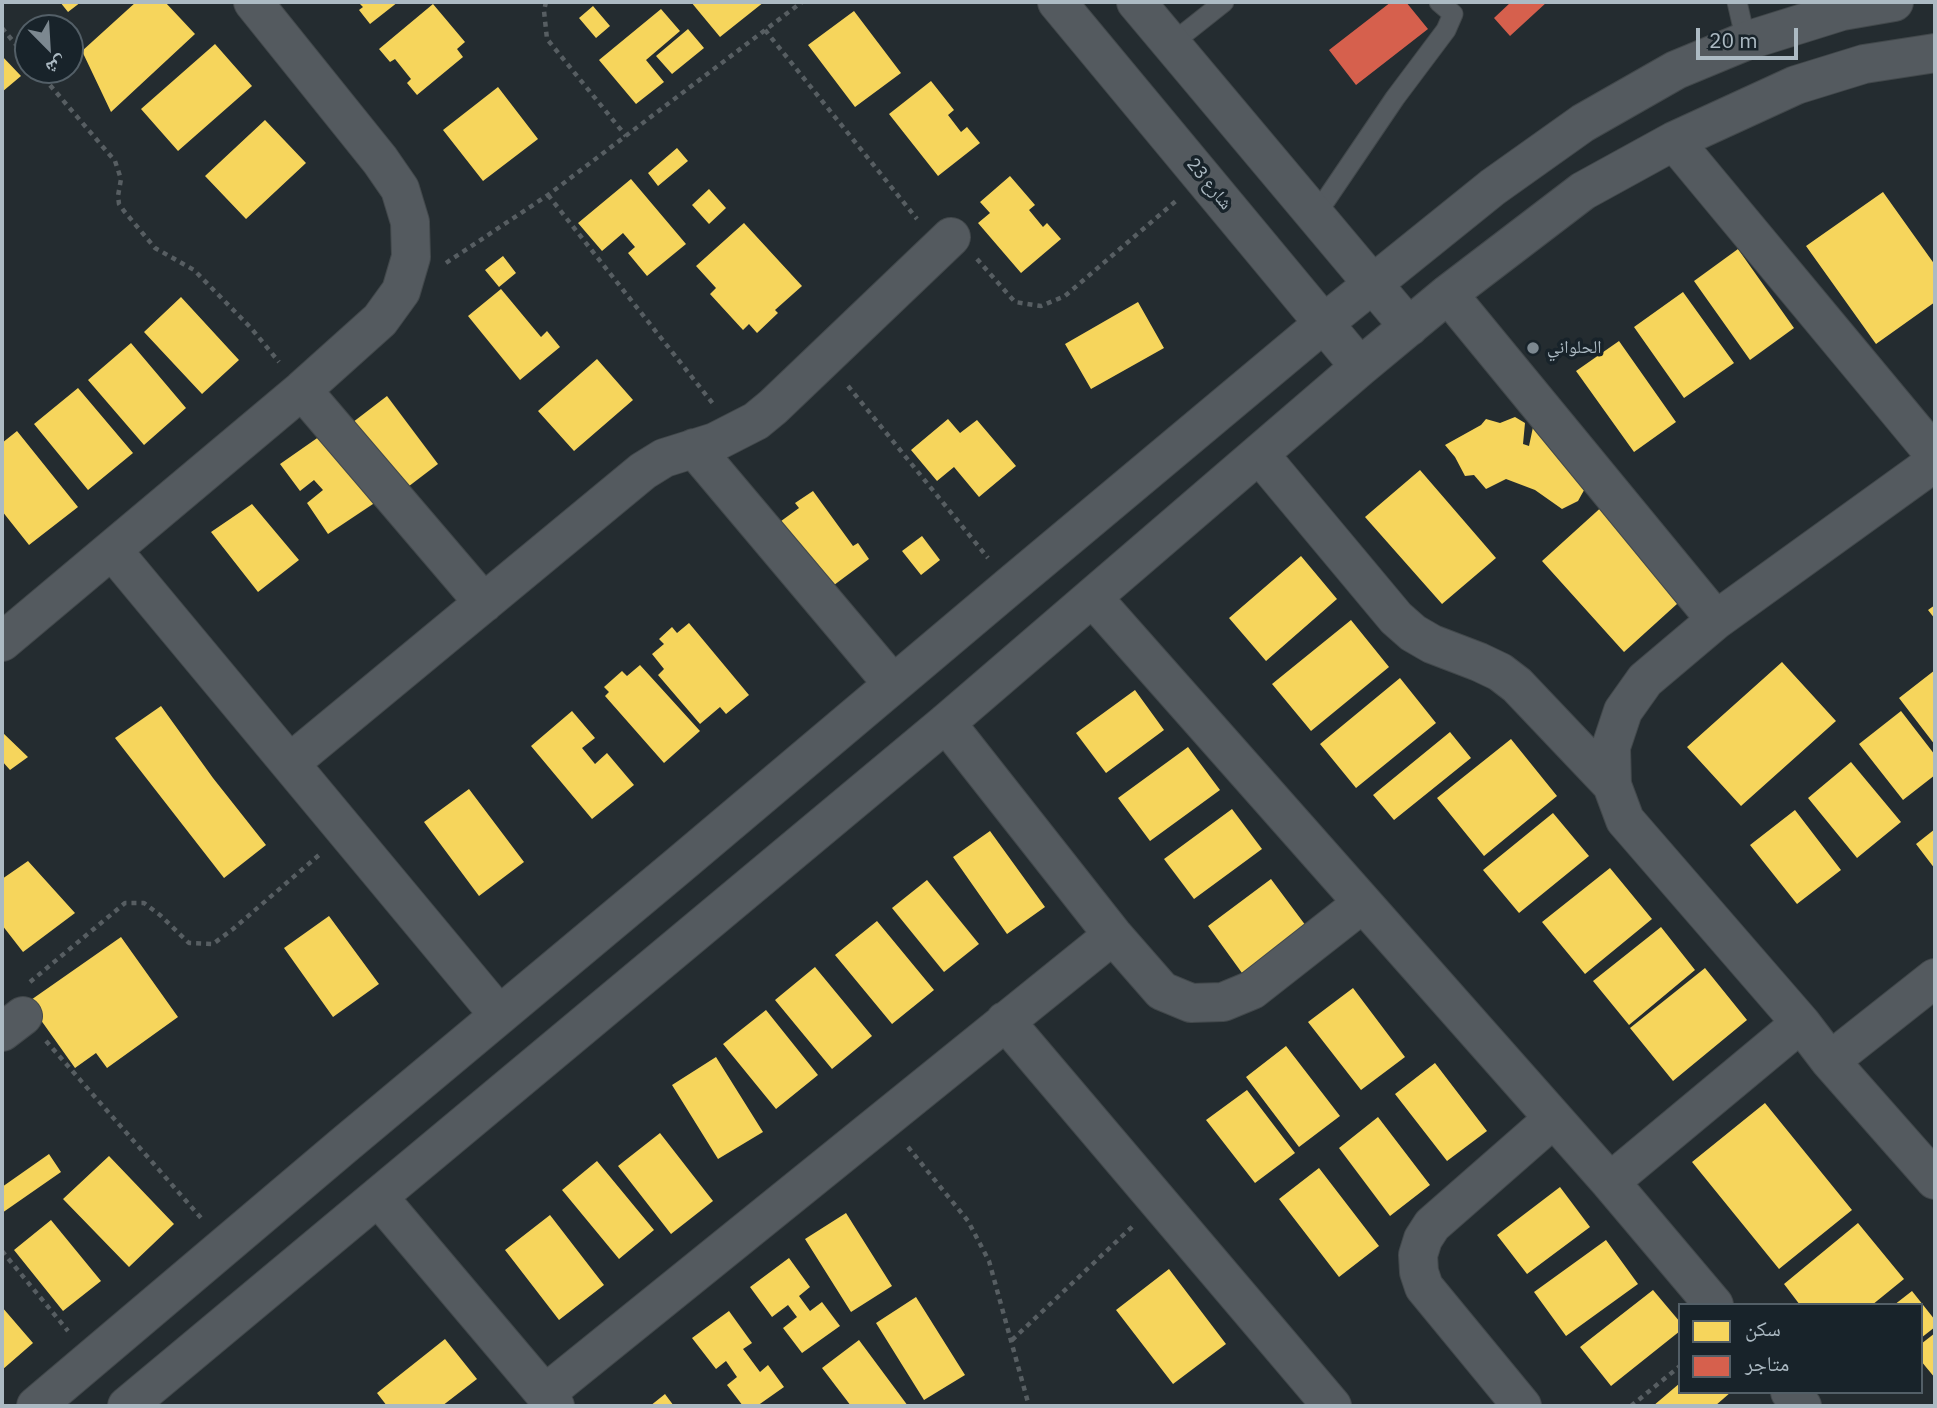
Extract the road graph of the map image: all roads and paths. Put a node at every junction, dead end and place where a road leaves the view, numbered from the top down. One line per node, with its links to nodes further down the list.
1 (546, 2): 17 (path)
2 (802, 2): 11 (path)
3 (1058, 2): 19 (street, شارع 23)
4 (1136, 2): 14 (street)
5 (1224, 2): 14 (lane)
6 (1439, 2): 21 (lane)
7 (1737, 2): 12 (lane)
8 (1894, 2): 12 (street)
9 (255, 3): 24 (street)
10 (2, 28): 13 (path)
11 (765, 30): 17 (path); 22 (path)
12 (1746, 41): 23 (street)
13 (14, 42)
14 (1171, 44): 21 (street)
15 (1935, 53): 18 (street)
16 (49, 84): 30 (path)
17 (626, 136): 20 (path)
18 (1674, 141): 25 (street); 34 (street)
19 (1204, 177): 22 (path); 26 (street, شارع 23)
20 (548, 195): 24 (path); 31 (path)
21 (1315, 216): 23 (street)
22 (951, 237): 28 (street)
23 (1372, 284): 26 (street); 27 (street)
24 (401, 290): 30 (street)
25 (1448, 294): 27 (street); 40 (street)
26 (1323, 324): 29 (street, شارع 23); 37 (street)
27 (1409, 327): 29 (street)
28 (825, 358): 31 (street); 37 (path)
29 (1360, 367): 33 (street)
30 (302, 390): 36 (street); 39 (street)
31 (736, 433): 32 (street)
32 (694, 449): 39 (street); 42 (street)
33 (1259, 454): 38 (street); 45 (street)
34 (1935, 455)
35 (1935, 462): 40 (street)
36 (112, 551): 41 (street); 44 (street)
37 (1011, 585): 42 (street)
38 (1093, 598): 43 (street); 47 (street)
39 (484, 603): 44 (street)
40 (1716, 620): 45 (street)
41 (2, 642)
42 (893, 684): 50 (street)
43 (946, 723): 48 (street); 59 (street)
44 (290, 764): 46 (street)
45 (1612, 785): 52 (street)
46 (347, 832): 50 (street); 53 (path)
47 (1363, 903): 48 (street); 56 (street)
48 (1113, 935): 51 (street)
49 (1935, 978): 54 (street)
50 (499, 1015): 61 (street)
51 (1005, 1021): 55 (street); 60 (street)
52 (1801, 1023): 54 (street); 58 (street)
53 (13, 1024): 61 (path)
54 (1829, 1061): 57 (street)
55 (885, 1119): 64 (path); 68 (street)
56 (1553, 1119): 58 (street); 72 (street)
57 (1935, 1180)
58 (1610, 1182): 63 (street)
59 (379, 1198): 67 (street); 68 (street)
60 (1158, 1202): 64 (path); 71 (street)
61 (225, 1245): 65 (street)
62 (2, 1251): 65 (path)
63 (1712, 1303)
64 (1012, 1339): 70 (path)
65 (102, 1350): 67 (street); 69 (street)
66 (1678, 1368): 73 (path)
67 (149, 1400)
68 (551, 1400)
69 (36, 1406)
70 (1029, 1406)
71 (1332, 1406)
72 (1522, 1406)
73 (1631, 1406)

